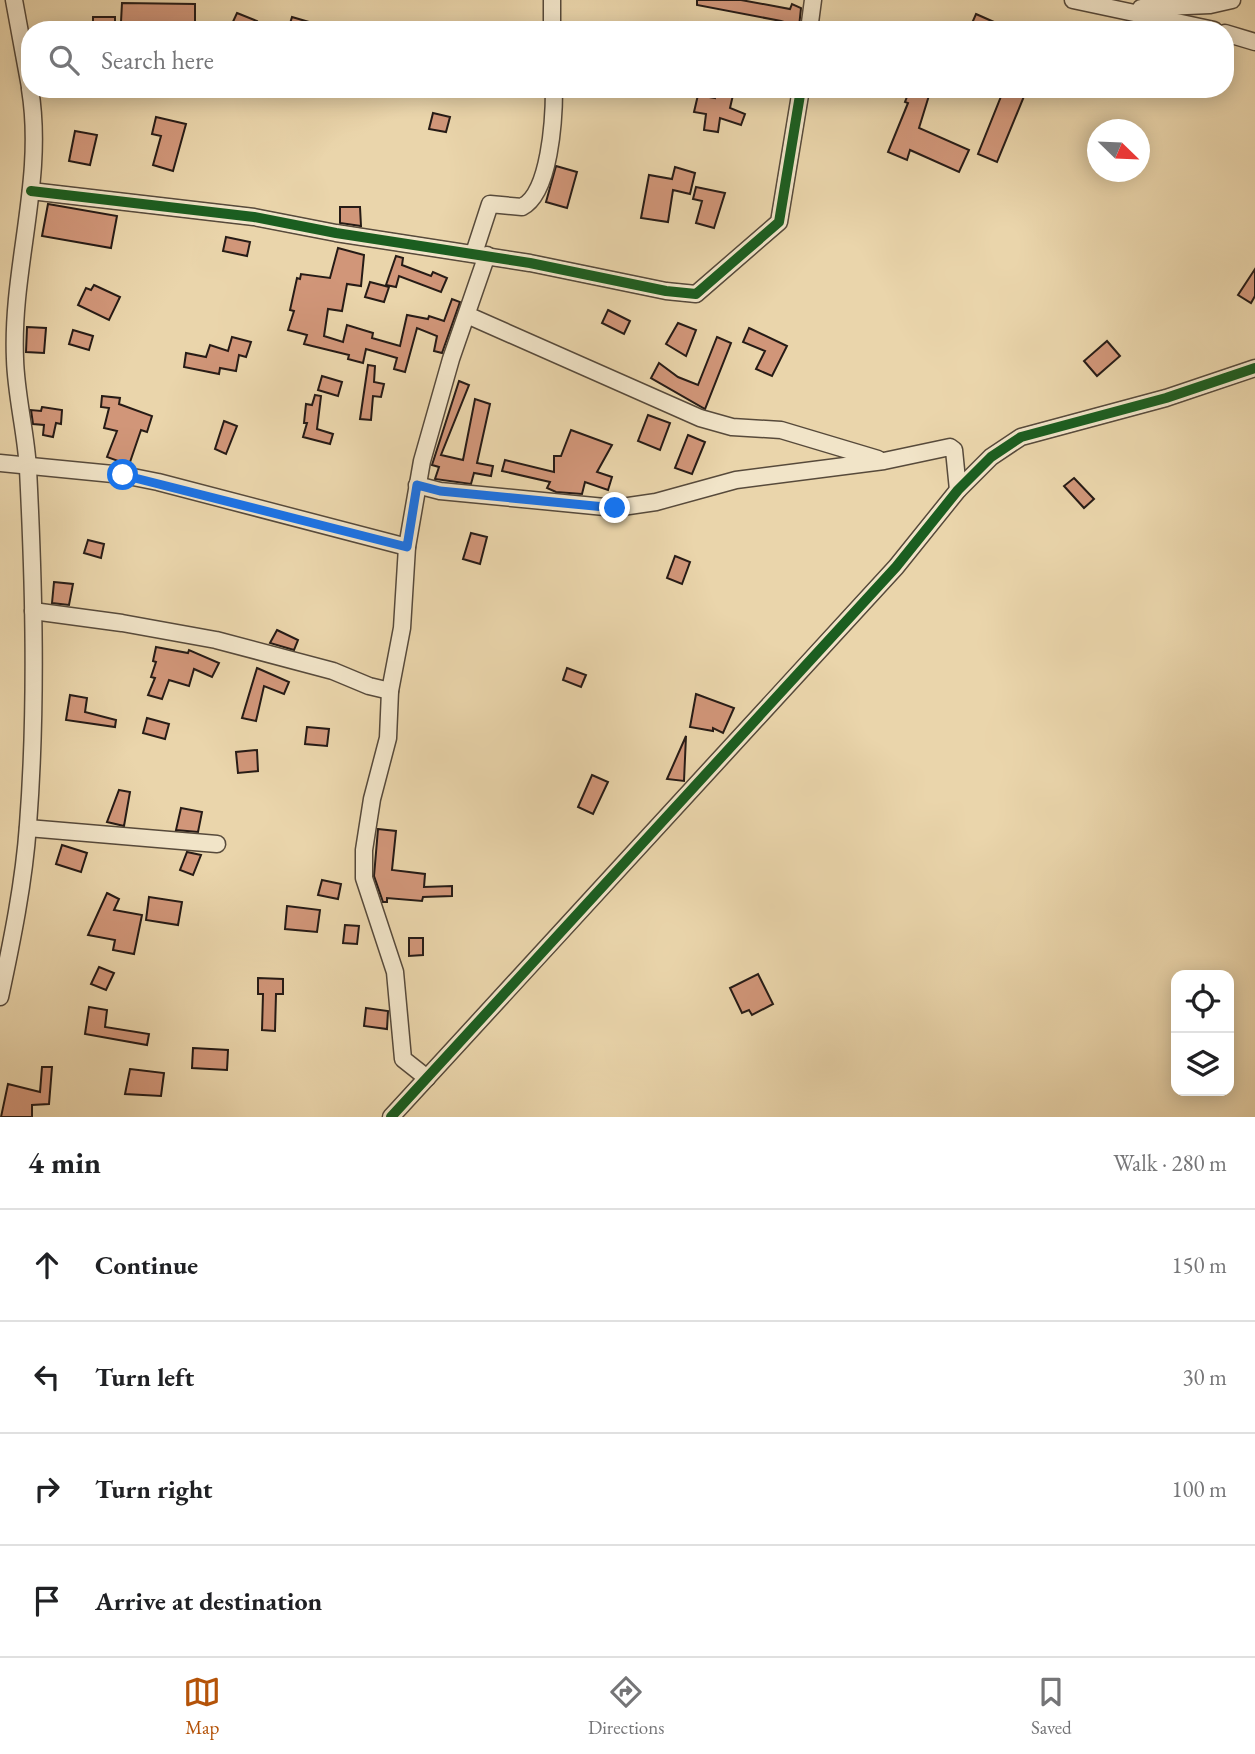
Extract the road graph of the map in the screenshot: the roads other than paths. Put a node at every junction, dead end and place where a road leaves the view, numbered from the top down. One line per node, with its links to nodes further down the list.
1 (14, 0): 11 (street)
2 (552, 0): 7 (street)
3 (813, 0): 8 (street)
4 (1073, 0): 6 (street)
5 (1232, 0): 6 (street)
6 (1132, 11): 9 (street)
7 (552, 21)
8 (810, 21)
9 (1175, 21)
10 (1234, 35): 12 (street)
11 (21, 38)
12 (1255, 41)
13 (31, 98): 16 (street)
14 (554, 98): 17 (street)
15 (800, 98): 17 (street)
16 (32, 191): 17 (street); 22 (street)
17 (481, 254): 18 (street)
18 (467, 315): 20 (street); 23 (street)
19 (1255, 368): 24 (street)
20 (884, 461): 23 (street); 24 (street)
21 (0, 463): 22 (street)
22 (27, 465): 25 (street); 26 (street)
23 (417, 485): 25 (street)
24 (958, 490): 31 (street)
25 (407, 547): 27 (street)
26 (33, 611): 27 (street); 28 (street)
27 (390, 691): 31 (street)
28 (28, 828): 29 (street); 30 (street)
29 (217, 844)
30 (0, 997)
31 (427, 1078): 32 (street)
32 (391, 1117)

